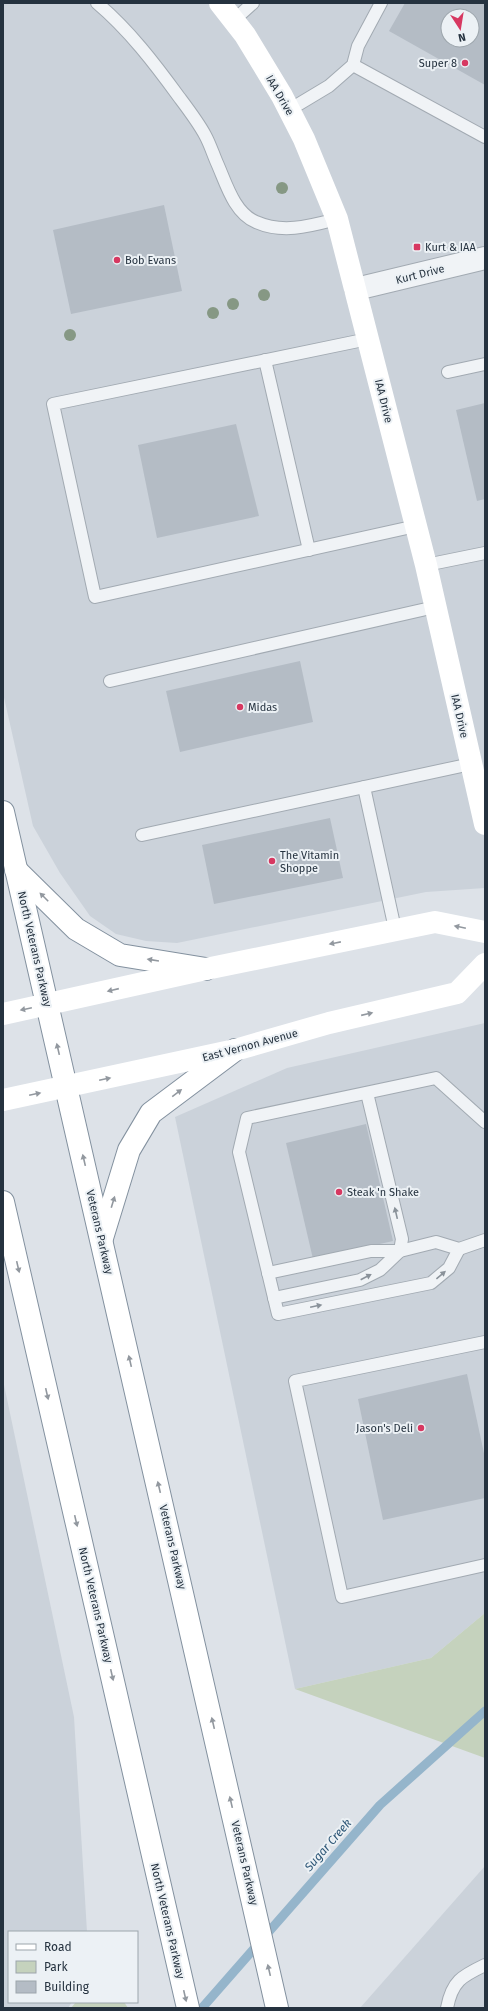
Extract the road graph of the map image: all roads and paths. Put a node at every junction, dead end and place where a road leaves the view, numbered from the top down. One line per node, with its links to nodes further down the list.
1 (97, 3): 9 (lane)
2 (220, 3): 5 (main road, IAA Drive)
3 (253, 3): 5 (lane)
4 (381, 3): 6 (lane)
5 (234, 21): 7 (main road, IAA Drive)
6 (354, 65): 7 (lane); 8 (lane)
7 (289, 110): 9 (main road, IAA Drive)
8 (485, 137)
9 (337, 219): 11 (main road, IAA Drive)
10 (485, 258): 11 (street, Kurt Drive)
11 (356, 289): 12 (main road, IAA Drive)
12 (368, 339): 13 (lane); 16 (main road, IAA Drive)
13 (265, 360): 17 (lane); 17 (lane)
14 (485, 364): 15 (lane)
15 (448, 372)
16 (416, 526): 17 (lane); 19 (main road, IAA Drive)
17 (309, 550)
18 (485, 553): 19 (lane)
19 (426, 565): 20 (main road, IAA Drive)
20 (435, 607): 21 (lane); 22 (main road, IAA Drive)
21 (110, 681)
22 (471, 764): 23 (lane); 25 (main road, IAA Drive)
23 (364, 787): 26 (lane); 28 (lane)
24 (3, 812): 27 (main road, North Veterans Parkway)
25 (485, 824)
26 (142, 835)
27 (16, 870): 31 (main road, one-way to 27); 32 (main road, North Veterans Parkway)
28 (395, 929): 29 (main road, one-way to 28); 31 (main road, one-way to 31)
29 (485, 932)
30 (485, 964): 34 (main road, East Vernon Avenue, one-way to 30)
31 (206, 969): 32 (main road, one-way to 32)
32 (48, 1005): 33 (main road, one-way to 33); 35 (main road, North Veterans Parkway, one-way to 32)
33 (3, 1014)
34 (235, 1050): 35 (main road, East Vernon Avenue, one-way to 34); 41 (main road, one-way to 34)
35 (67, 1087): 37 (main road, East Vernon Avenue, one-way to 35); 41 (main road, Veterans Parkway, one-way to 35)
36 (367, 1093): 38 (lane); 44 (lane, one-way to 36); 45 (lane)
37 (3, 1100)
38 (485, 1122)
39 (3, 1202): 40 (main road, North Veterans Parkway)
40 (7, 1234): 50 (main road, North Veterans Parkway, one-way to 50)
41 (102, 1239): 51 (main road, Veterans Parkway, one-way to 41)
42 (485, 1240): 43 (lane)
43 (459, 1249): 44 (lane); 46 (lane, one-way to 43)
44 (400, 1250): 45 (lane); 46 (lane, one-way to 44)
45 (268, 1273): 46 (lane)
46 (274, 1298)
47 (485, 1342): 48 (lane)
48 (485, 1565)
49 (485, 1965): 52 (lane)
50 (188, 2008)
51 (278, 2008)
52 (448, 2008)

